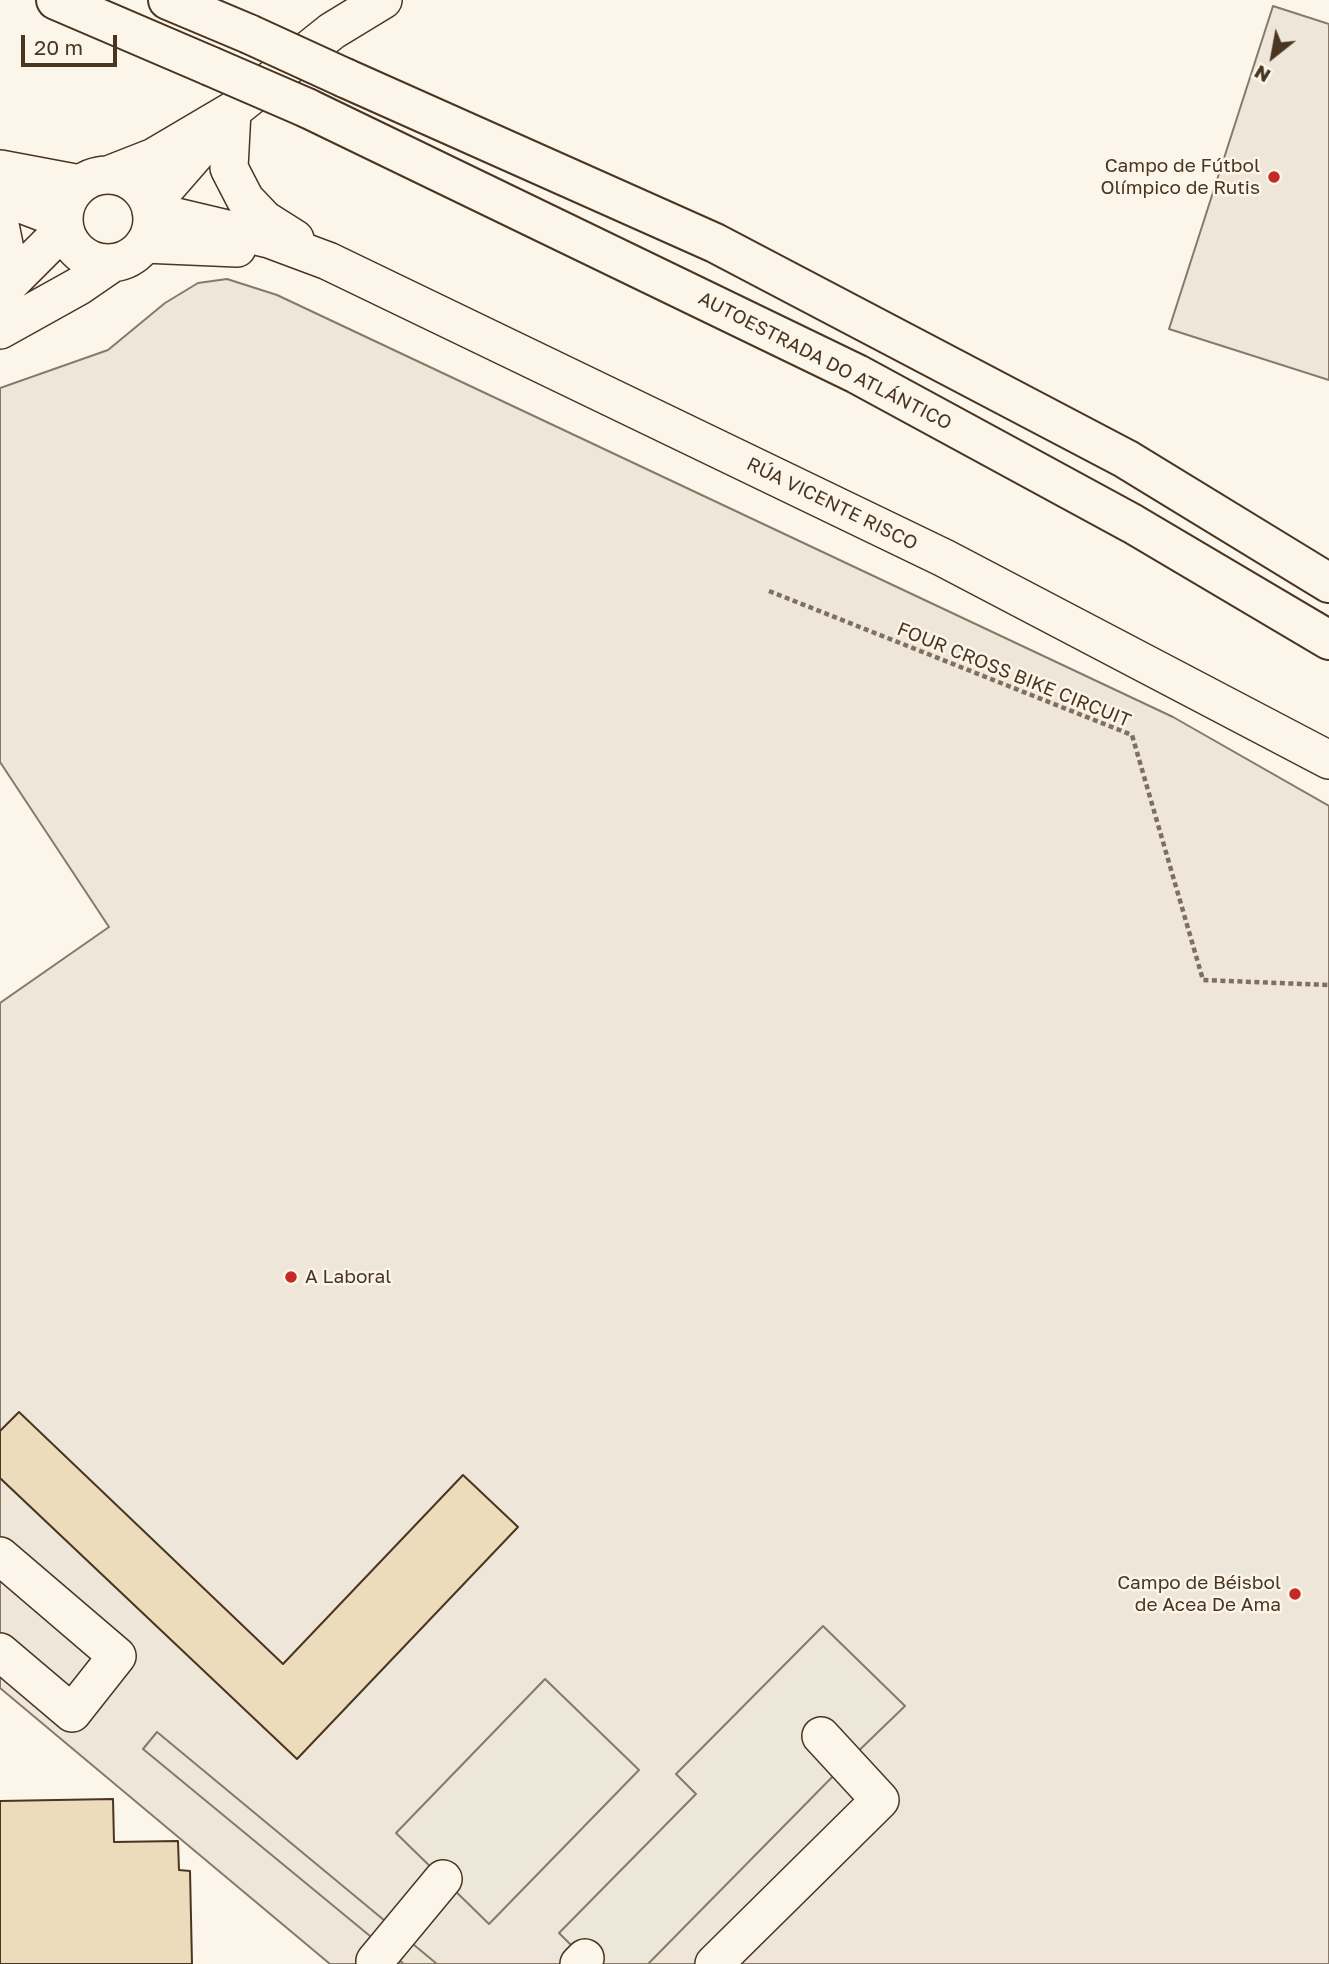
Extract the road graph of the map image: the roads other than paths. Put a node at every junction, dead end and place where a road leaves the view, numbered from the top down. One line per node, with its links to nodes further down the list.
1 (56, 0): 17 (highway, AUTOESTRADA DO ATLÁNTICO, bridge)
2 (169, 0): 16 (highway, bridge)
3 (383, 0): 4 (street)
4 (232, 111): 6 (street); 8 (street); 11 (street)
5 (0, 169): 6 (street)
6 (94, 179): 8 (street); 9 (street)
7 (0, 196): 9 (street)
8 (149, 220): 11 (street, RÚA VICENTE RISCO); 12 (street)
9 (64, 224): 12 (street); 14 (street)
10 (0, 225): 13 (street)
11 (328, 261): 18 (street, RÚA VICENTE RISCO)
12 (111, 264): 15 (street)
13 (0, 283)
14 (0, 293)
15 (0, 330)
16 (1329, 583)
17 (1329, 640)
18 (1329, 760)
19 (0, 1556): 20 (street)
20 (0, 1652)
21 (821, 1736): 24 (street)
22 (443, 1879): 23 (street)
23 (375, 1961)
24 (714, 1964)

